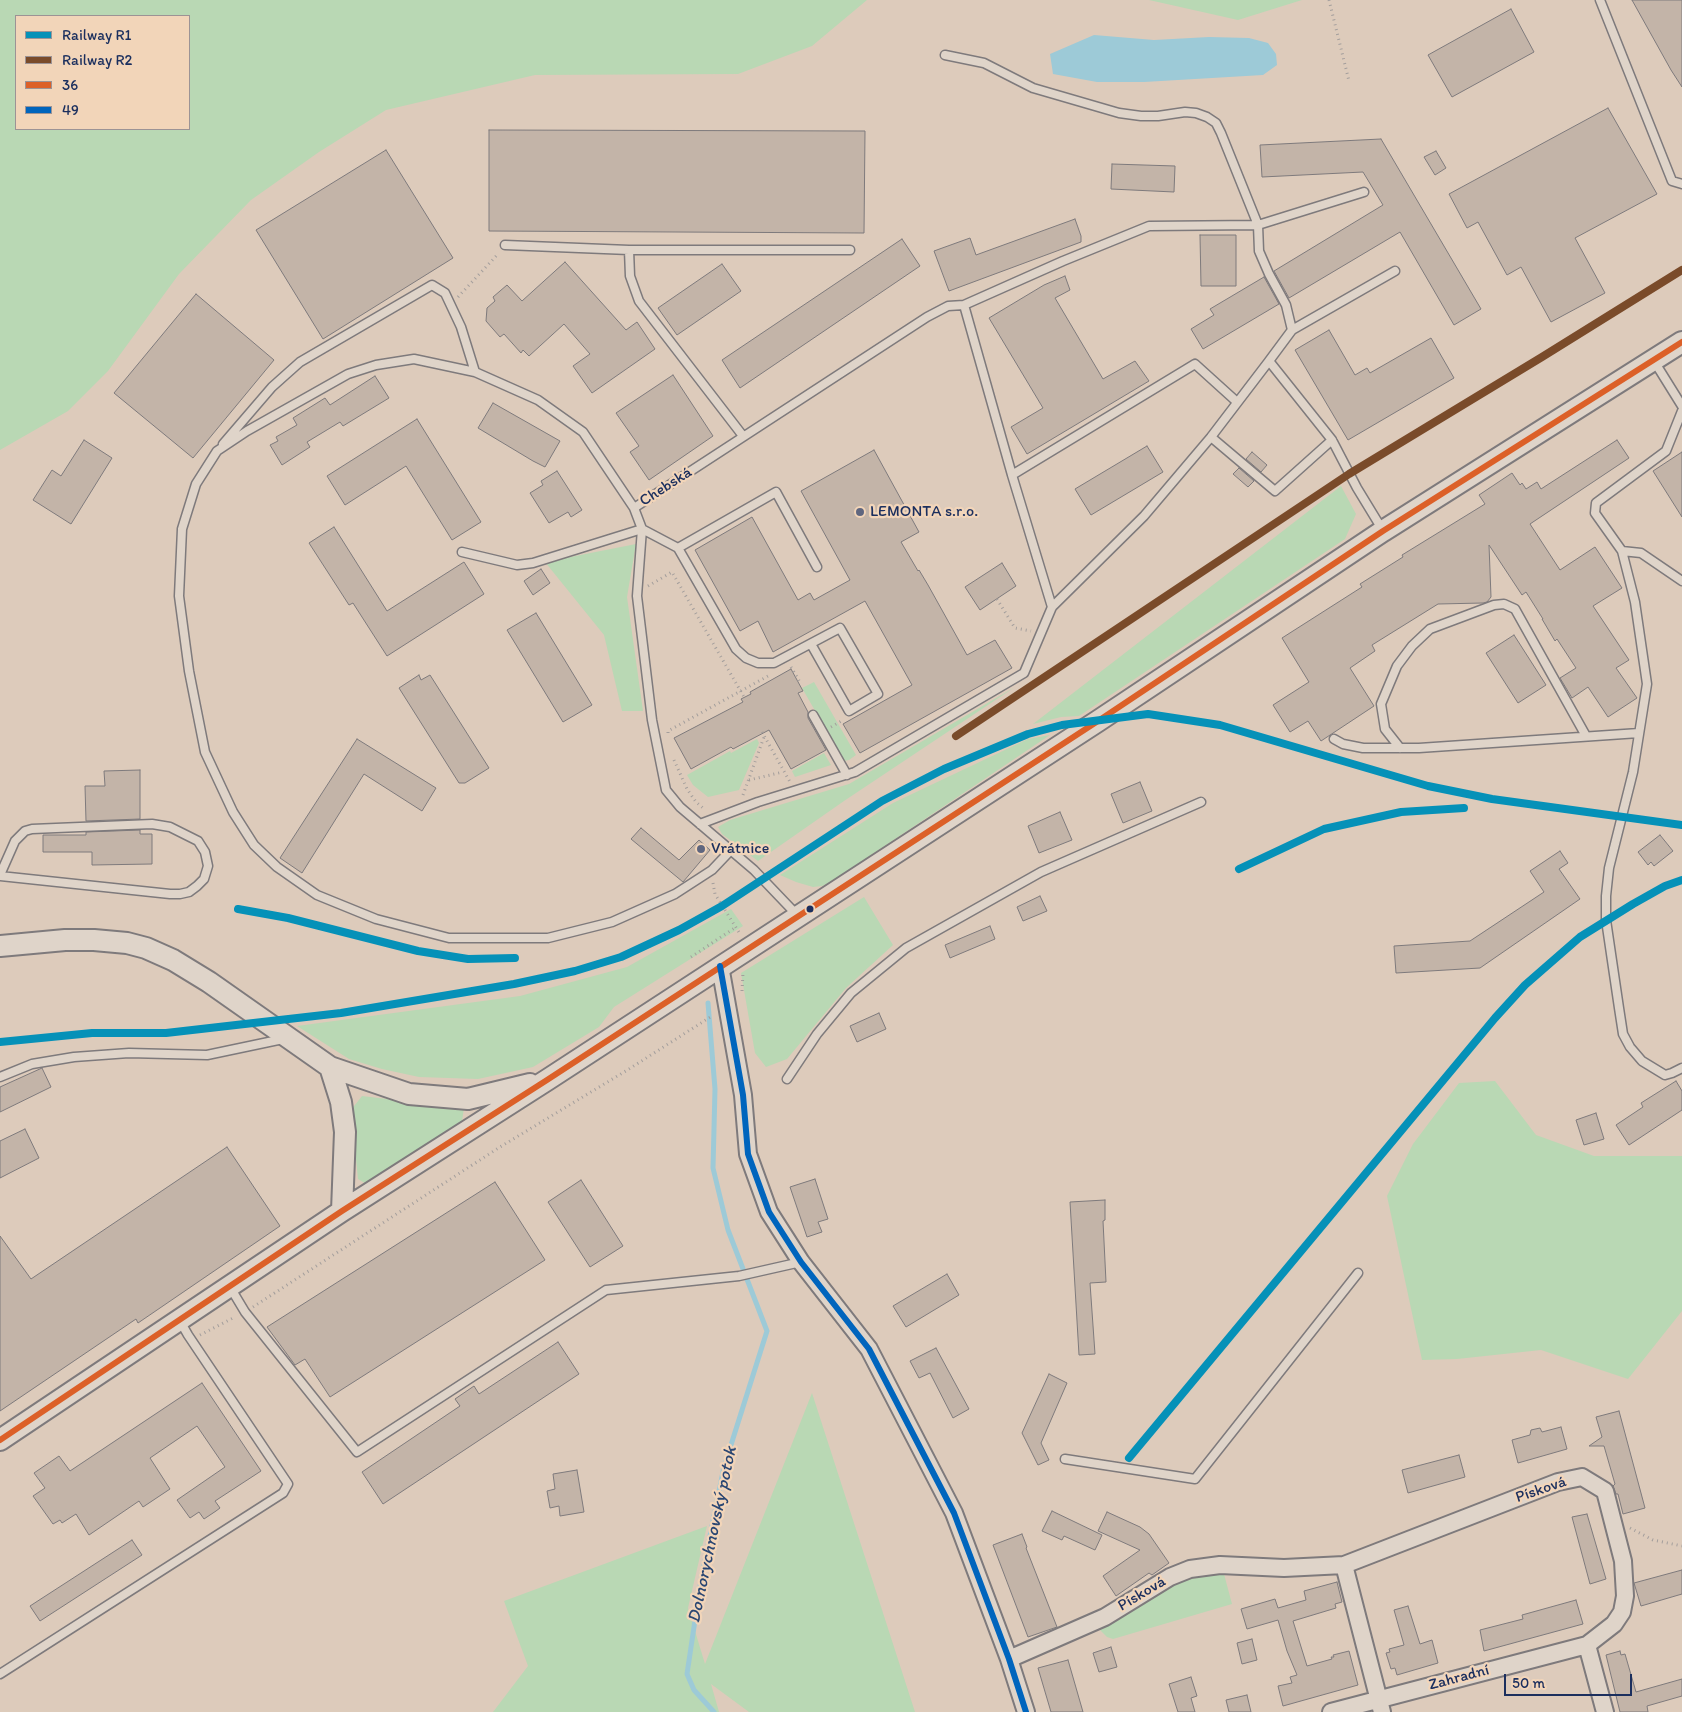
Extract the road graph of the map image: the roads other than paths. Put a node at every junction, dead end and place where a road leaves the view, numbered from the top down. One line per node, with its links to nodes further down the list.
1 (1600, 0): 3 (lane)
2 (945, 55): 5 (lane)
3 (1682, 184)
4 (1364, 192): 5 (lane, Chebská)
5 (1258, 225): 10 (lane, Chebská); 11 (lane)
6 (505, 246): 7 (lane)
7 (629, 250): 8 (lane); 19 (lane)
8 (850, 250)
9 (1395, 272): 11 (lane)
10 (964, 305): 19 (lane, Chebská); 23 (lane)
11 (1292, 330): 13 (lane)
12 (1682, 342): 14 (street)
13 (1269, 361): 16 (lane); 21 (lane)
14 (1654, 361): 17 (lane); 26 (street)
15 (475, 372): 22 (lane); 22 (lane); 24 (lane)
16 (1238, 402): 20 (lane); 23 (lane)
17 (1682, 406)
18 (1682, 411): 28 (lane)
19 (744, 436): 24 (lane, Chebská)
20 (1211, 437): 21 (lane); 32 (lane)
21 (1332, 440): 26 (lane)
22 (217, 451): 42 (lane)
23 (1012, 475): 32 (lane)
24 (634, 508): 25 (lane, Chebská)
25 (642, 529): 27 (lane); 29 (lane); 41 (lane, Chebská)
26 (1384, 531): 44 (street)
27 (678, 548): 30 (lane); 33 (lane)
28 (1622, 551): 31 (lane); 35 (lane)
29 (462, 552)
30 (818, 567)
31 (1682, 581)
32 (1052, 606): 39 (lane)
33 (811, 644): 33 (lane)
34 (813, 715): 39 (lane)
35 (1639, 733): 36 (lane); 49 (lane)
36 (1586, 736): 38 (lane); 38 (lane)
37 (1334, 739): 38 (lane)
38 (1400, 748)
39 (848, 776): 41 (lane)
40 (1201, 802): 51 (lane)
41 (700, 824): 42 (lane, Chebská)
42 (731, 850): 44 (lane, Chebská)
43 (0, 876): 43 (lane)
44 (798, 916): 46 (street)
45 (0, 946): 47 (street)
46 (720, 966): 52 (street); 54 (street)
47 (288, 1038): 48 (street); 50 (lane)
48 (330, 1068): 52 (street); 53 (street)
49 (1682, 1068)
50 (0, 1077)
51 (787, 1079)
52 (547, 1080): 53 (street)
53 (342, 1211): 56 (street)
54 (801, 1262): 56 (lane); 62 (street)
55 (1358, 1274): 59 (lane)
56 (230, 1286): 57 (street)
57 (183, 1327): 58 (street); 63 (lane)
58 (0, 1440)
59 (1065, 1459)
60 (1344, 1565): 61 (street, Písková); 62 (street, Písková); 64 (street)
61 (1587, 1644): 64 (street, Zahradní); 67 (street)
62 (1009, 1659): 65 (street)
63 (0, 1674)
64 (1380, 1706): 66 (street, Zahradní)
65 (1026, 1712)
66 (1331, 1712)
67 (1605, 1712)

